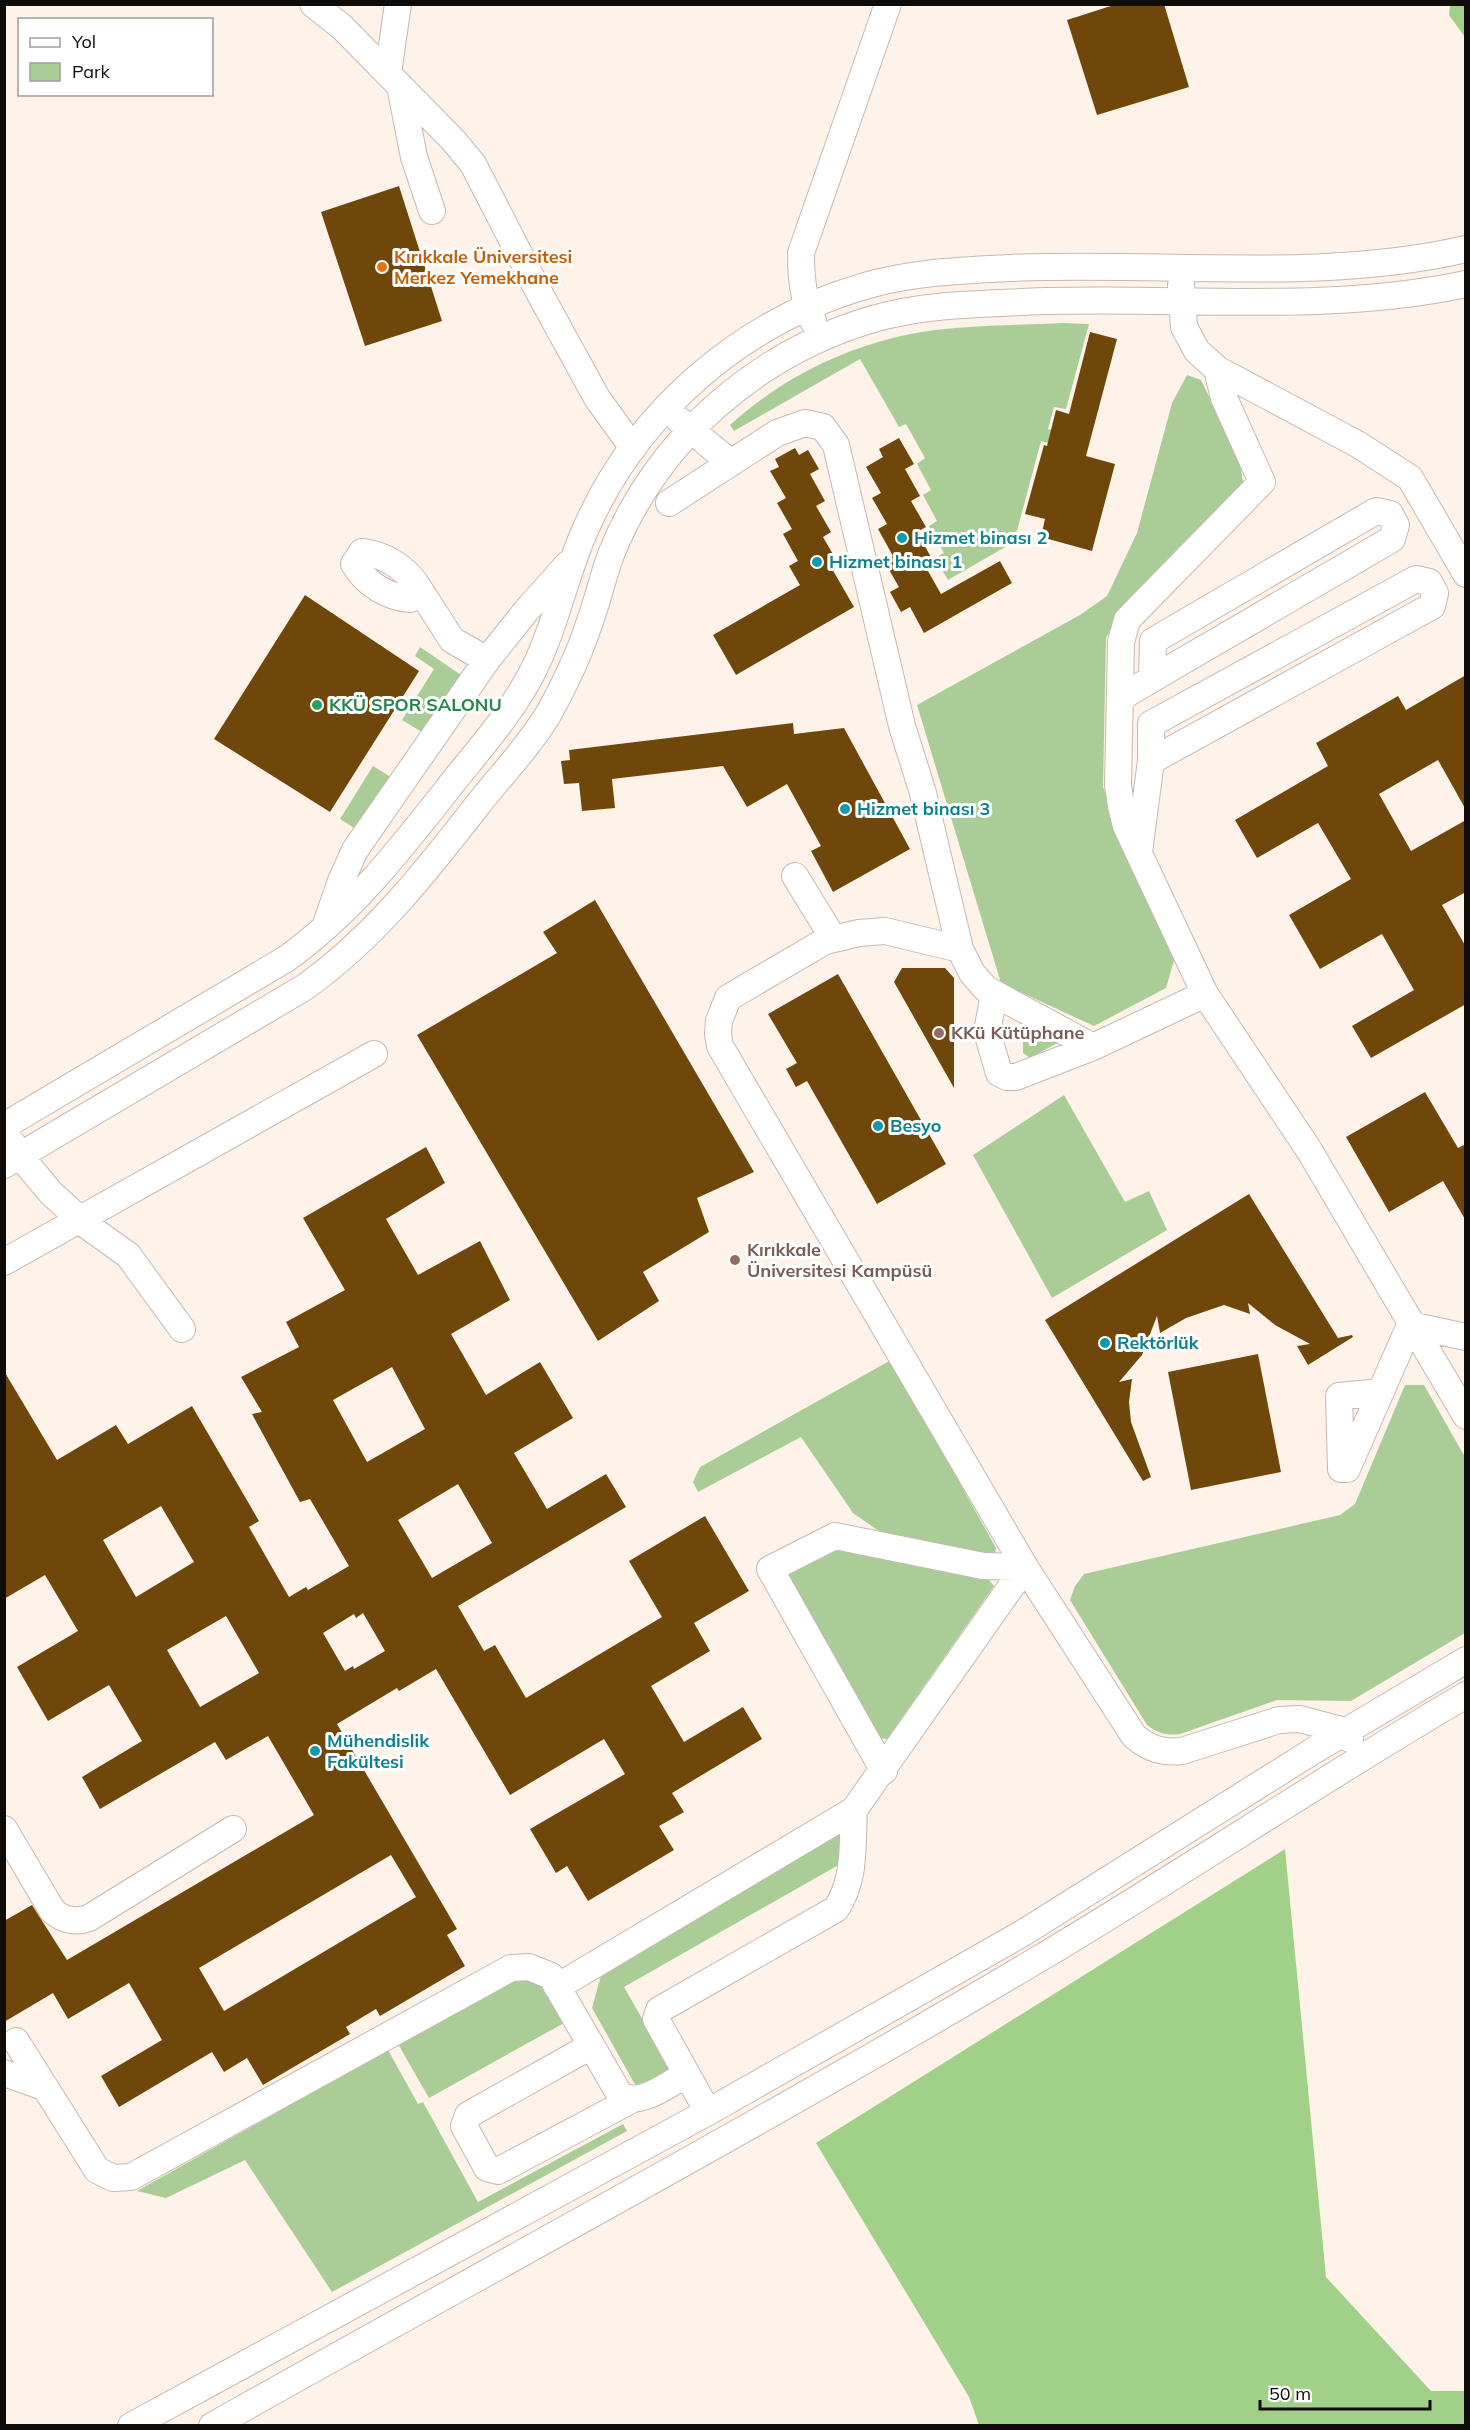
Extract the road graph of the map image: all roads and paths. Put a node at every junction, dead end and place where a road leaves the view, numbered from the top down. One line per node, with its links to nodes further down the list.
1 (313, 4): 4 (street)
2 (398, 4): 4 (street)
3 (888, 4): 10 (street)
4 (394, 79): 5 (street); 15 (street)
5 (432, 211)
6 (1466, 249): 7 (street)
7 (1181, 267): 9 (street); 10 (street)
8 (1466, 284): 9 (street)
9 (1181, 301): 11 (street); 12 (street)
10 (807, 307): 11 (street); 13 (street)
11 (820, 338): 14 (street)
12 (1217, 369): 19 (street); 23 (street)
13 (666, 408): 14 (street); 15 (street)
14 (690, 431): 16 (street); 35 (street)
15 (633, 448): 18 (street)
16 (731, 463): 17 (street); 29 (street)
17 (669, 503)
18 (574, 557): 21 (street); 27 (street)
19 (1466, 574)
20 (418, 587): 21 (street)
21 (486, 660): 27 (street)
22 (1152, 679): 22 (street); 23 (street)
23 (1120, 698): 25 (street)
24 (1151, 761): 24 (street); 25 (street)
25 (1138, 852): 31 (street)
26 (795, 876): 28 (street)
27 (324, 930): 34 (street)
28 (833, 938): 29 (street); 43 (street)
29 (960, 949): 30 (street)
30 (994, 993): 32 (street); 32 (street)
31 (1205, 994): 32 (street); 38 (street)
32 (1093, 1047)
33 (374, 1054): 36 (street)
34 (4, 1128): 35 (street)
35 (12, 1161): 36 (street)
36 (80, 1219): 37 (street); 39 (street)
37 (4, 1262)
38 (1410, 1324): 40 (street); 41 (street); 42 (street)
39 (182, 1329)
40 (1466, 1337)
41 (1381, 1392)
42 (1466, 1416)
43 (1025, 1567): 46 (street); 48 (street); 48 (street)
44 (1466, 1660): 46 (street)
45 (1466, 1695): 47 (street)
46 (1345, 1731): 47 (street); 59 (street)
47 (1361, 1757): 60 (street)
48 (884, 1771): 49 (street)
49 (854, 1810): 52 (street); 56 (street)
50 (4, 1829): 51 (street)
51 (233, 1829)
52 (557, 1987): 54 (street); 57 (street)
53 (16, 2041): 57 (street)
54 (591, 2046): 58 (street); 58 (street)
55 (4, 2073): 57 (street)
56 (686, 2074): 58 (street); 59 (street)
57 (44, 2087)
58 (633, 2099)
59 (718, 2106): 60 (street); 61 (street)
60 (743, 2128): 62 (street)
61 (131, 2426)
62 (212, 2426)

